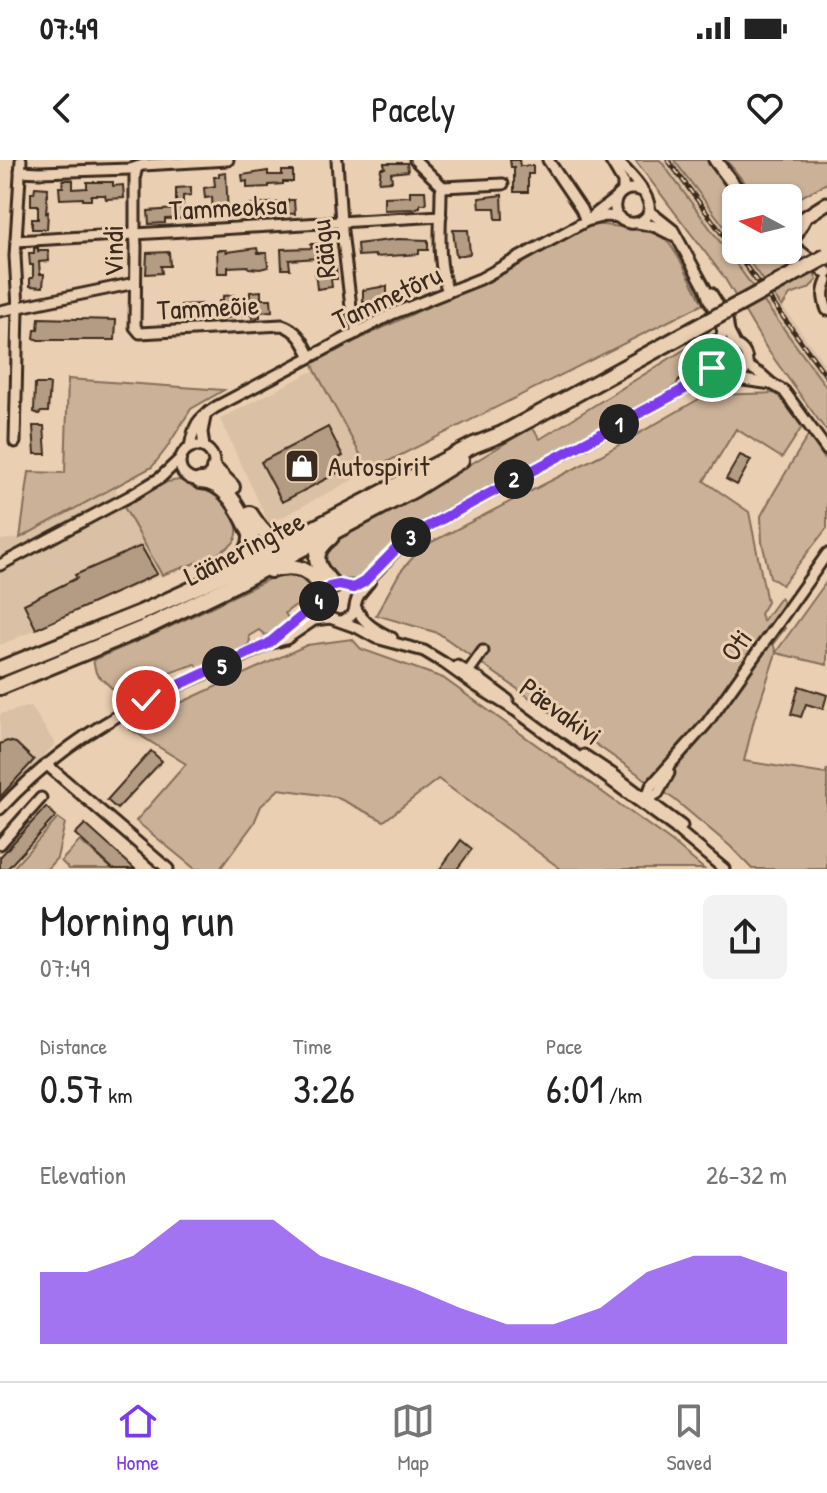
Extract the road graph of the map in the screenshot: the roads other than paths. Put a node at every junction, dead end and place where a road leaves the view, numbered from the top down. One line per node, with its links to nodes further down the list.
1 (21, 160): 9 (street)
2 (228, 160): 8 (street)
3 (337, 160): 22 (street, Räägu)
4 (415, 160): 12 (street)
5 (548, 160): 21 (street)
6 (613, 160): 13 (street); 14 (street)
7 (715, 160): 11 (street)
8 (137, 167): 9 (street); 25 (street, Vindi)
9 (20, 171): 27 (street)
10 (503, 184): 12 (street)
11 (733, 184)
12 (443, 187): 17 (street)
13 (642, 191): 14 (street); 16 (street)
14 (620, 194): 18 (street); 21 (street, Tammetõru)
15 (827, 203): 19 (street)
16 (649, 211): 23 (street); 26 (street)
17 (441, 216): 22 (street, Tammeoksa); 34 (street)
18 (619, 217): 21 (street, Tammetõru); 23 (street)
19 (805, 218): 20 (street); 24 (street)
20 (802, 220)
21 (586, 221): 34 (street, Tammetõru)
22 (341, 223): 25 (street, Tammeoksa); 39 (street, Räägu)
23 (638, 223): 26 (street)
24 (802, 223)
25 (135, 235): 27 (street, Tammeoksa); 32 (street, Vindi)
26 (675, 236): 33 (street)
27 (16, 241): 35 (street)
28 (802, 254): 30 (street)
29 (827, 256): 50 (highway, Lääneringtee, bridge)
30 (827, 273)
31 (827, 281): 36 (street)
32 (135, 283): 35 (street); 38 (street, Vindi)
33 (705, 288): 40 (street); 41 (street)
34 (448, 292): 39 (street, Tammetõru)
35 (18, 308): 37 (street); 51 (street)
36 (827, 310)
37 (0, 311)
38 (140, 333): 42 (street, Tammeõie)
39 (357, 333): 42 (street, Tammetõru)
40 (736, 346): 41 (street); 44 (street)
41 (719, 347): 43 (street)
42 (311, 357): 49 (street, Tammetõru)
43 (711, 359): 45 (street); 48 (street)
44 (746, 365): 46 (street); 47 (street)
45 (717, 376): 46 (street); 48 (street)
46 (736, 379): 47 (street)
47 (772, 384): 54 (street)
48 (665, 399): 64 (street)
49 (206, 413): 52 (street); 53 (street)
50 (502, 434): 60 (highway, Lääneringtee); 61 (highway, Lääneringtee)
51 (15, 442)
52 (190, 447): 53 (street); 55 (street)
53 (204, 447): 56 (street)
54 (827, 450)
55 (180, 459): 57 (street); 58 (street)
56 (214, 469): 59 (street); 60 (highway)
57 (184, 475): 58 (street); 59 (street)
58 (160, 478): 63 (street)
59 (200, 481): 67 (highway)
60 (331, 519): 67 (highway, Lääneringtee)
61 (347, 525): 65 (highway, Lääneringtee); 66 (highway)
62 (827, 554): 78 (street, Oti)
63 (0, 565)
64 (376, 571): 66 (street); 68 (street)
65 (233, 585): 66 (highway); 75 (highway, Lääneringtee)
66 (332, 592): 68 (street, Päevakivi); 69 (street); 71 (street)
67 (173, 598): 73 (highway, Lääneringtee)
68 (356, 604): 70 (street); 74 (street, Päevakivi)
69 (330, 618): 70 (street, Päevakivi); 71 (street)
70 (341, 621): 74 (street, Päevakivi)
71 (268, 644): 76 (street)
72 (483, 651): 74 (street)
73 (0, 669)
74 (466, 675): 78 (street, Päevakivi)
75 (0, 687)
76 (46, 764): 79 (street); 81 (street)
77 (41, 798): 80 (street)
78 (644, 803): 82 (street, Päevakivi); 83 (street, Päevakivi)
79 (0, 809)
80 (0, 844)
81 (168, 869)
82 (724, 869)
83 (732, 869)

